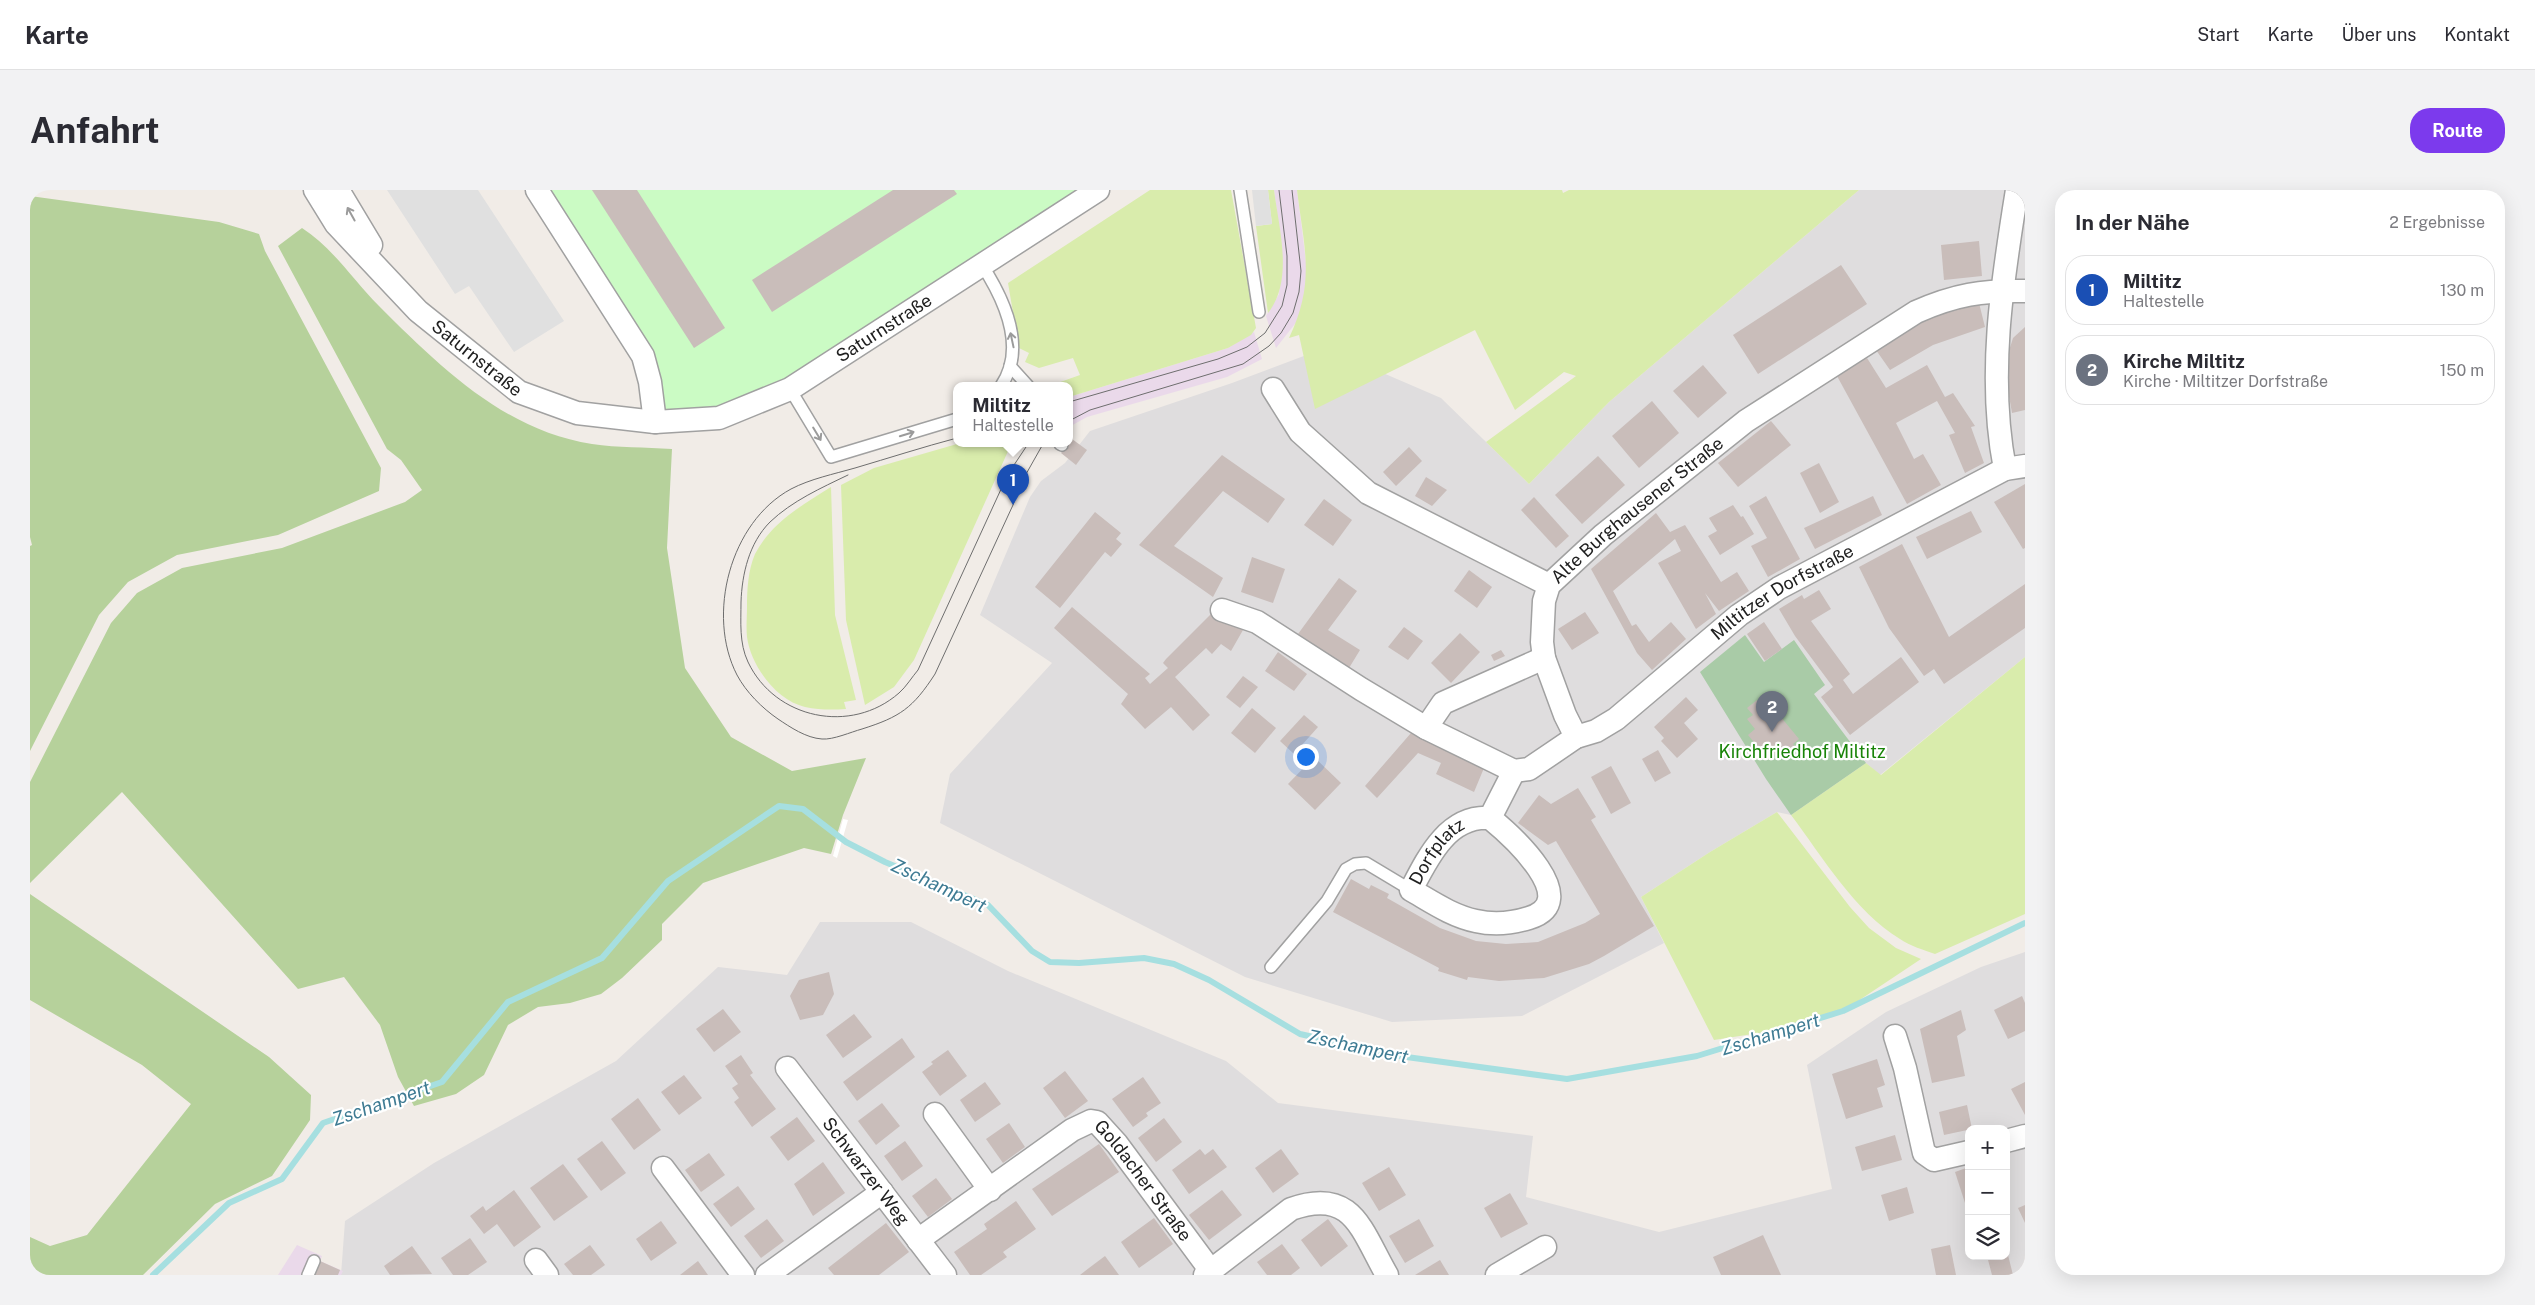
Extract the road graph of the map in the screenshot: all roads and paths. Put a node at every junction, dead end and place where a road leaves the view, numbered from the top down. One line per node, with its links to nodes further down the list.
1 (315, 190): 10 (street, Saturnstraße)
2 (338, 190): 10 (street, Saturnstraße, one-way to 2)
3 (537, 190): 18 (street)
4 (1098, 190): 7 (street, Saturnstraße)
5 (1240, 190): 11 (lane)
6 (2017, 190): 8 (street, Miltitzer Dorfstraße)
7 (982, 265): 12 (lane, one-way to 7); 15 (street, Saturnstraße)
8 (2001, 290): 9 (street, Alte Burghausener Straße); 19 (street, Miltitzer Dorfstraße); 20 (street, Alte Burghausener Straße)
9 (2025, 292)
10 (418, 311): 18 (street, Saturnstraße)
11 (1260, 312)
12 (1010, 366): 13 (lane); 14 (lane)
13 (1003, 382)
14 (1024, 382)
15 (790, 389): 17 (lane, one-way to 17); 18 (street, Saturnstraße)
16 (1273, 390): 20 (street, Alte Burghausener Straße)
17 (953, 420)
18 (655, 422)
19 (2015, 468): 24 (street, Miltitzer Dorfstraße)
20 (1549, 585): 22 (street)
21 (1222, 610): 23 (street)
22 (1544, 658): 23 (street); 24 (street)
23 (1426, 728): 25 (street)
24 (1576, 737): 25 (street)
25 (1514, 771): 26 (street, Dorfplatz)
26 (1490, 818): 27 (street, Dorfplatz); 27 (street, Dorfplatz)
27 (1411, 890): 28 (lane)
28 (1271, 967)
29 (1895, 1036): 34 (street)
30 (787, 1068): 37 (street, Schwarzer Weg)
31 (935, 1114): 36 (street)
32 (2025, 1136): 33 (street)
33 (2010, 1141)
34 (1965, 1153)
35 (663, 1168): 43 (street)
36 (990, 1190): 38 (street, Goldacher Straße); 41 (street, Goldacher Straße)
37 (882, 1192): 38 (street, Schwarzer Weg); 44 (street)
38 (918, 1240): 45 (street, Schwarzer Weg)
39 (1545, 1247): 47 (street)
40 (314, 1261): 42 (lane)
41 (1208, 1273): 46 (street)
42 (308, 1275)
43 (744, 1275)
44 (767, 1275)
45 (945, 1275)
46 (1387, 1275)
47 (1497, 1275)

